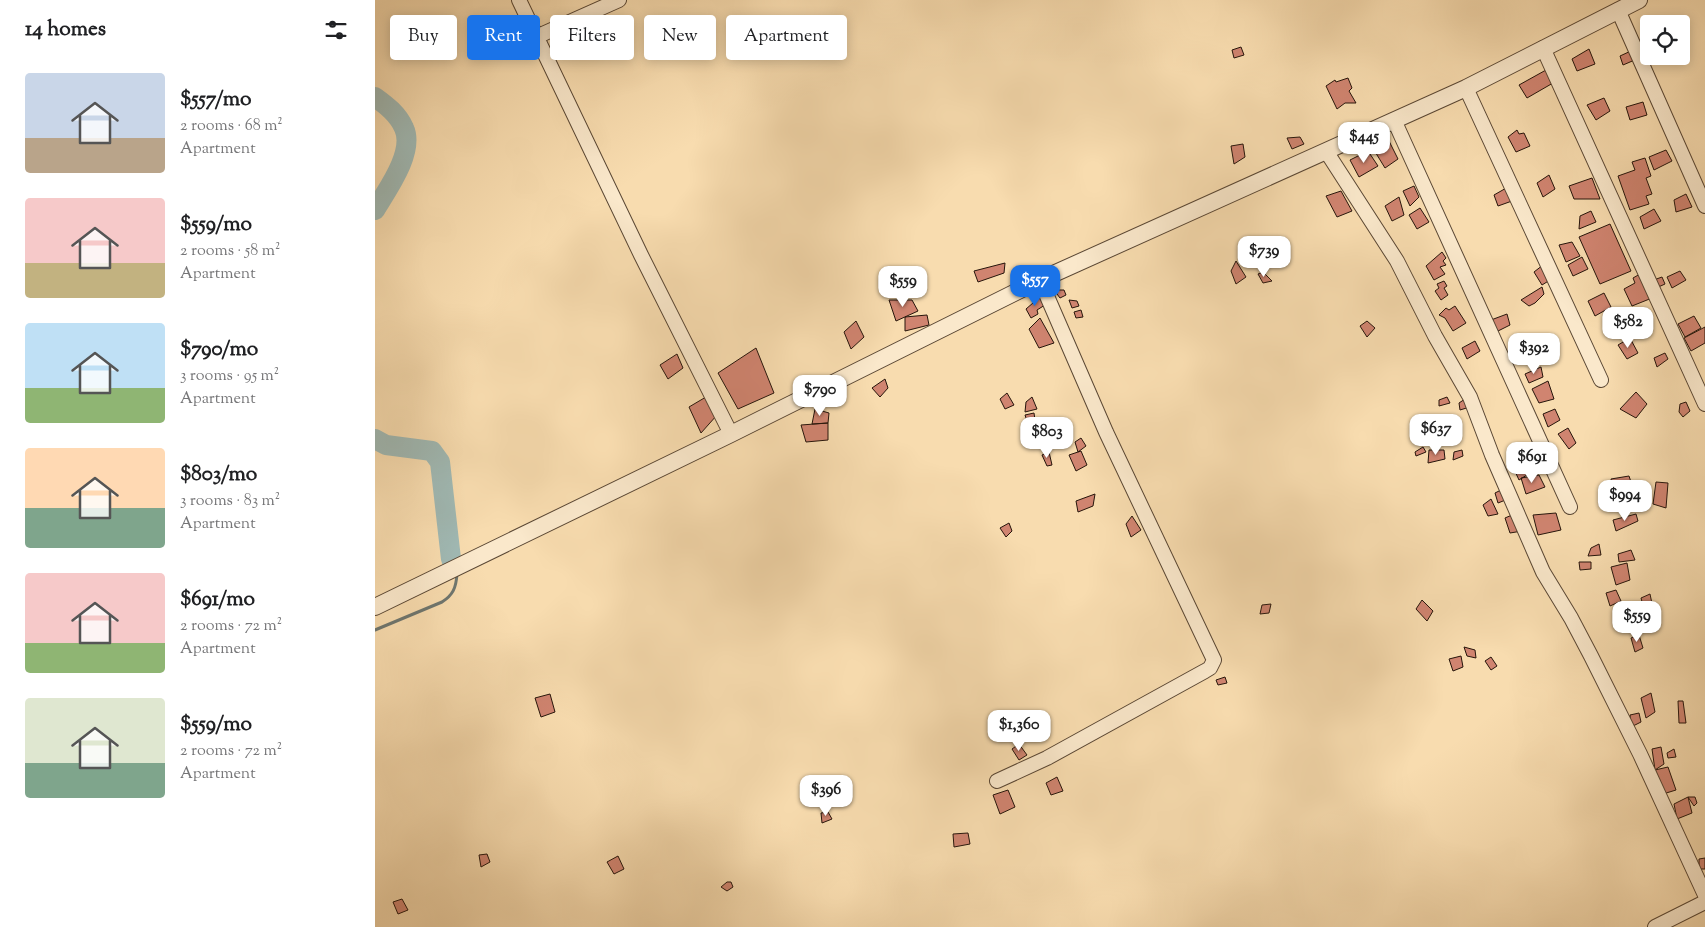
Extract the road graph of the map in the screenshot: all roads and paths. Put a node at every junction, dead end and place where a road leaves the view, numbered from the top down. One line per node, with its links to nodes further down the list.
1 (519, 0): 5 (street)
2 (619, 0): 6 (street)
3 (1639, 0): 4 (street)
4 (1618, 10): 8 (street); 12 (street)
5 (526, 15)
6 (540, 35)
7 (540, 45): 16 (street)
8 (1543, 48): 9 (street); 15 (street)
9 (1466, 88): 10 (street); 14 (street)
10 (1394, 120): 11 (street); 17 (street)
11 (1326, 150): 13 (street); 20 (street)
12 (1705, 206)
13 (1040, 280): 16 (street); 19 (street)
14 (1601, 380)
15 (1705, 404)
16 (731, 434): 18 (street)
17 (1569, 507)
18 (375, 607)
19 (997, 781)
20 (1705, 895)
21 (1705, 902): 22 (street)
22 (1655, 927)

